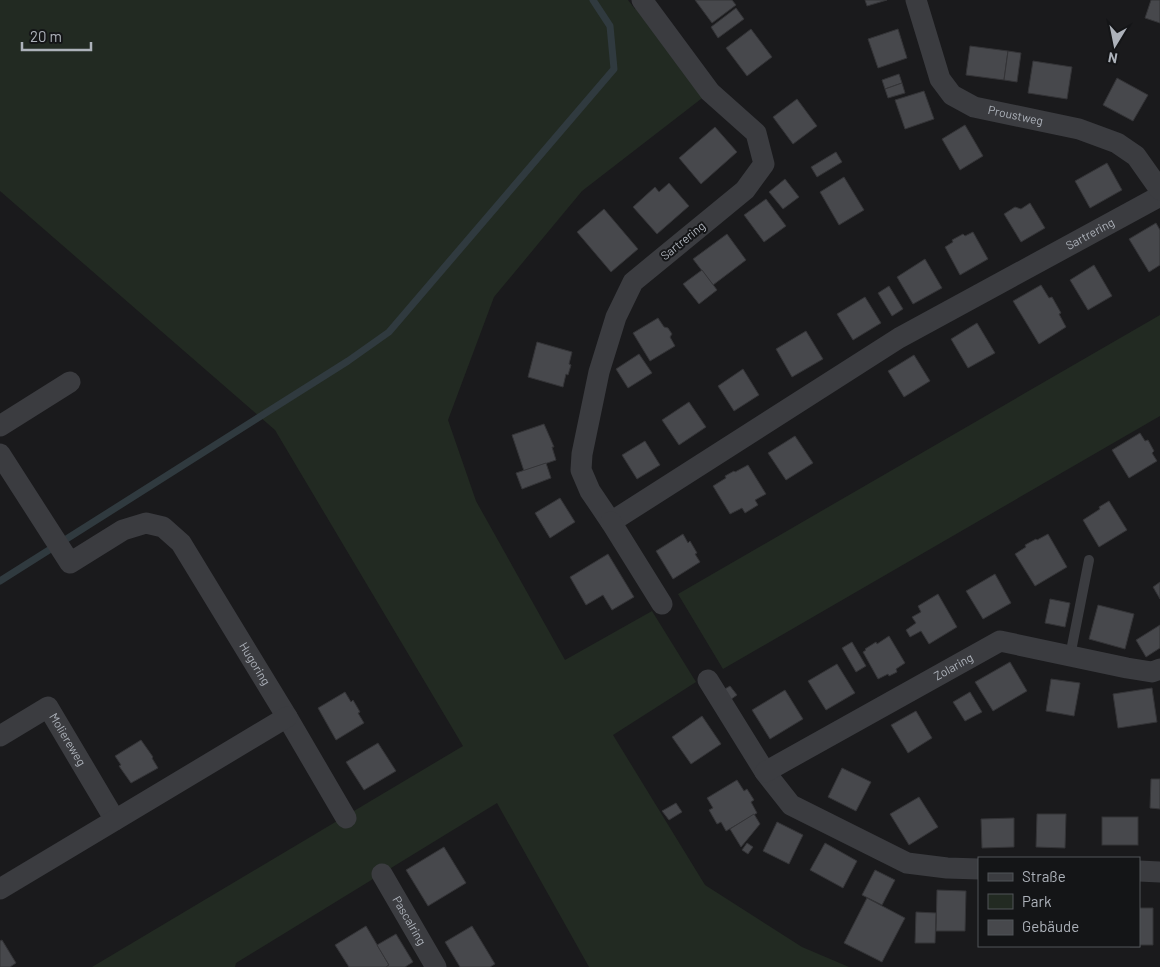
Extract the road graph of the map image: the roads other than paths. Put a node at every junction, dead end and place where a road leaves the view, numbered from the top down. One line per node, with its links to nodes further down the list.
1 (642, 0): 8 (street, Sartrering)
2 (916, 0): 3 (street, Proustweg)
3 (1160, 190)
4 (1160, 196): 8 (street, Sartrering)
5 (70, 382): 6 (street)
6 (0, 426)
7 (0, 454): 14 (street, Hugoring)
8 (611, 522): 10 (street, Sartrering)
9 (1089, 560): 11 (lane)
10 (662, 604)
11 (1070, 656): 12 (street, Zolaring); 16 (street, Zolaring)
12 (1160, 670)
13 (708, 680): 16 (street)
14 (287, 717): 17 (street); 18 (street)
15 (0, 736): 18 (street, Moliereweg)
16 (765, 772): 19 (street)
17 (346, 818)
18 (115, 820): 23 (street)
19 (978, 869)
20 (1140, 871): 21 (street)
21 (1160, 872)
22 (382, 874): 24 (street, Pascalring)
23 (0, 889)
24 (436, 967)

